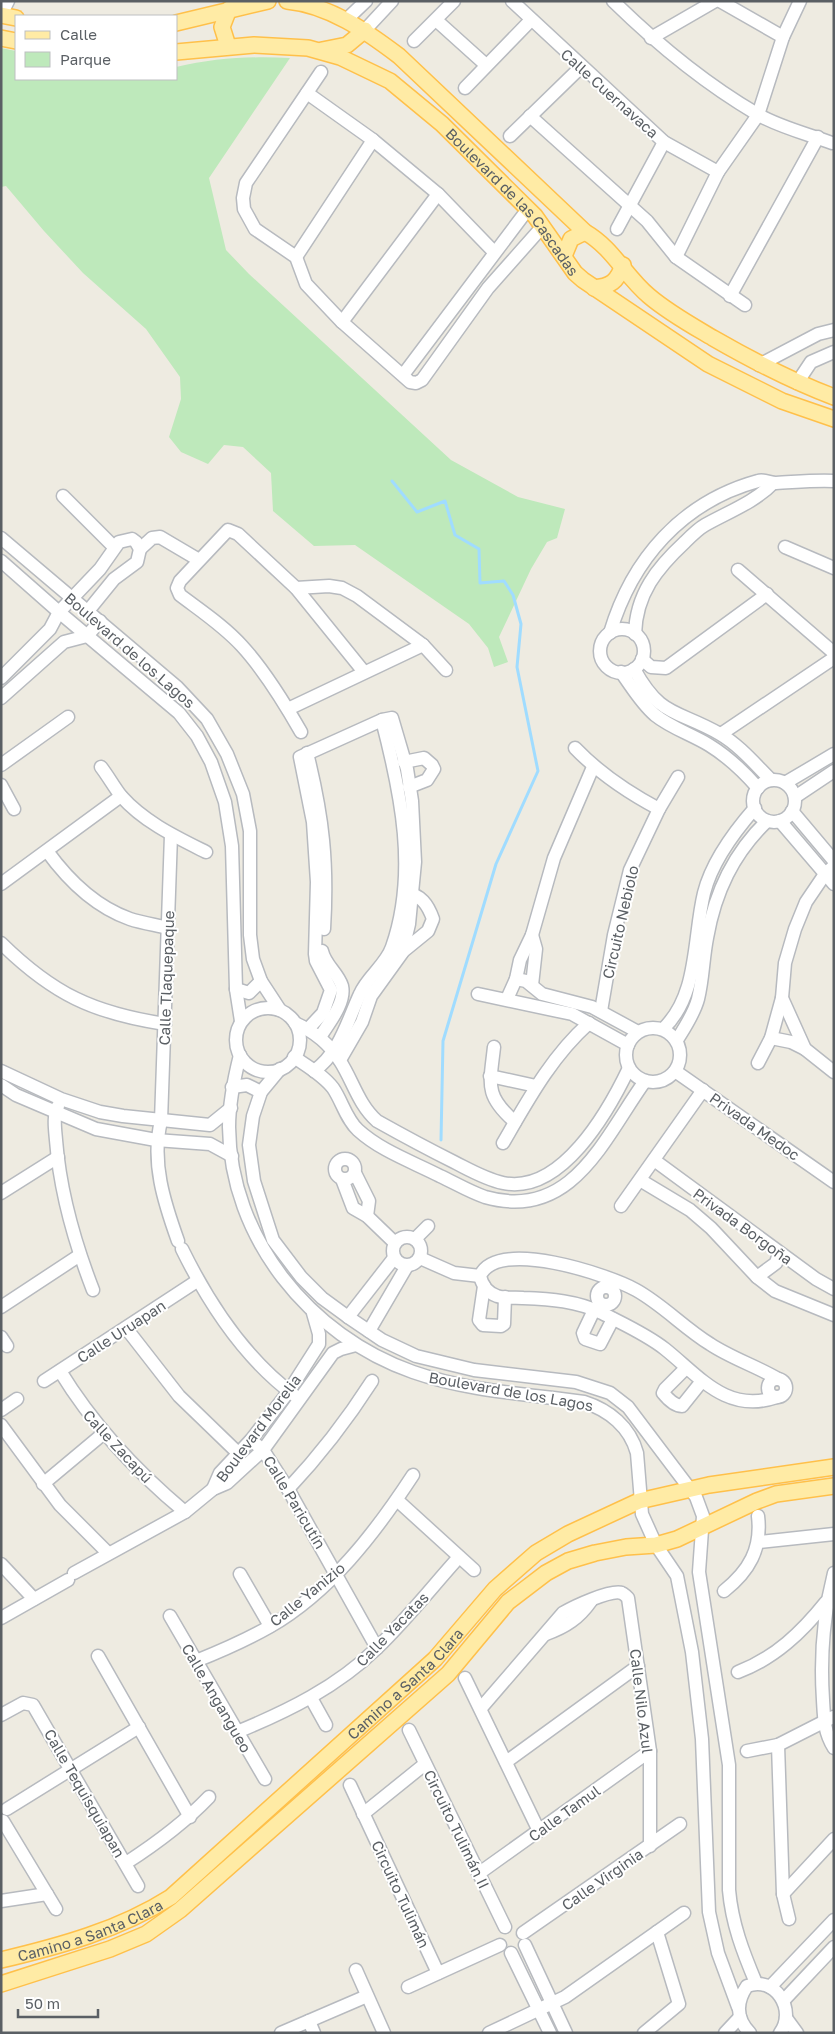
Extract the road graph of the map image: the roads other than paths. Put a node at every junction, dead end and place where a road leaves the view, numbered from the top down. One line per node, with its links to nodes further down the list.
1 (8, 1): 13 (street)
2 (268, 1): 12 (main road)
3 (287, 1): 15 (main road, Boulevard de las Cascadas)
4 (366, 1): 15 (street)
5 (392, 1): 19 (street)
6 (454, 1): 16 (street)
7 (512, 1): 17 (street, Calle Cuernavaca)
8 (613, 1): 22 (street)
9 (715, 1): 22 (street)
10 (720, 1): 20 (street)
11 (800, 1): 20 (street)
12 (229, 9): 18 (main road); 25 (main road)
13 (1, 15): 14 (main road)
14 (15, 18)
15 (346, 20): 19 (main road, Boulevard de las Cascadas)
16 (436, 20): 24 (street); 28 (street)
17 (531, 20): 28 (street); 29 (street, Calle Cuernavaca)
18 (178, 22)
19 (365, 30): 26 (main road); 46 (main road, Boulevard de las Cascadas)
20 (783, 37): 33 (street)
21 (1, 38): 23 (main road)
22 (651, 38): 33 (street)
23 (15, 41)
24 (414, 41)
25 (228, 46): 26 (main road, Boulevard de las Cascadas); 27 (main road, Boulevard de las Cascadas)
26 (318, 51): 43 (main road, Boulevard de las Cascadas)
27 (178, 52)
28 (486, 65): 31 (street)
29 (581, 67): 34 (street); 38 (street, Calle Cuernavaca)
30 (321, 72): 32 (street)
31 (465, 88)
32 (307, 93): 37 (street); 49 (street)
33 (758, 115): 36 (street); 40 (street)
34 (530, 116): 35 (street); 42 (street)
35 (510, 136)
36 (818, 137): 39 (street); 55 (street)
37 (373, 140): 41 (street); 49 (street)
38 (664, 142): 40 (street, Calle Cuernavaca); 42 (street)
39 (832, 143)
40 (718, 172): 50 (street)
41 (438, 194): 47 (street); 57 (street)
42 (630, 204): 45 (street); 50 (street)
43 (528, 209): 44 (main road, Boulevard de las Cascadas); 47 (street)
44 (542, 226): 48 (main road, Boulevard de las Cascadas); 53 (street)
45 (617, 229)
46 (585, 232): 48 (main road); 51 (main road, Boulevard de las Cascadas)
47 (494, 252): 52 (street)
48 (564, 256): 54 (main road, Boulevard de las Cascadas)
49 (296, 257): 57 (street)
50 (676, 257): 55 (street)
51 (623, 266): 54 (main road); 60 (main road, Boulevard de las Cascadas)
52 (475, 277): 53 (street); 61 (street)
53 (488, 288): 61 (street)
54 (594, 288): 64 (main road, Boulevard de las Cascadas)
55 (730, 296): 56 (street)
56 (746, 306)
57 (342, 322): 61 (street)
58 (834, 330): 60 (street)
59 (834, 352): 62 (street)
60 (759, 365): 62 (main road, Boulevard de las Cascadas)
61 (403, 375)
62 (797, 383): 63 (main road, Boulevard de las Cascadas)
63 (834, 397)
64 (834, 419)
65 (834, 481): 66 (street)
66 (774, 483): 68 (street); 69 (street)
67 (63, 496): 71 (street)
68 (693, 511): 69 (street); 85 (street)
69 (702, 526): 86 (street)
70 (1, 538): 80 (street, Boulevard de los Lagos)
71 (114, 547): 73 (street); 80 (street)
72 (785, 547): 76 (street)
73 (140, 549): 74 (street); 81 (street)
74 (199, 560): 78 (street); 100 (street)
75 (1, 561): 82 (street, Boulevard de los Lagos)
76 (834, 568)
77 (738, 570): 79 (street)
78 (296, 588): 89 (street); 96 (street)
79 (767, 594): 90 (street); 93 (street)
80 (73, 598): 81 (street, Boulevard de los Lagos); 82 (street)
81 (88, 611): 83 (street, Boulevard de los Lagos)
82 (59, 612): 84 (street); 87 (street, Boulevard de los Lagos)
83 (100, 621): 87 (street); 138 (street, Boulevard de los Lagos)
84 (50, 629): 88 (street); 91 (street)
85 (610, 633): 86 (street); 97 (street)
86 (635, 634): 93 (street)
87 (87, 636): 88 (street); 141 (street, Boulevard de los Lagos)
88 (64, 642): 94 (street)
89 (423, 645): 95 (street); 96 (street)
90 (834, 652)
91 (24, 656): 94 (street); 98 (street)
92 (834, 658): 103 (street)
93 (638, 664): 97 (street); 103 (street)
94 (34, 667): 99 (street)
95 (446, 670)
96 (364, 672): 100 (street)
97 (621, 672): 116 (street)
98 (1, 678)
99 (1, 698)
100 (288, 709): 102 (street)
101 (68, 717): 106 (street)
102 (301, 732)
103 (721, 734): 112 (street)
104 (575, 748): 107 (street)
105 (834, 754): 113 (street)
106 (1, 765)
107 (593, 766): 119 (street); 134 (street)
108 (101, 767): 117 (street)
109 (402, 767): 115 (street); 115 (street); 124 (street); 139 (street)
110 (834, 771): 118 (street)
111 (678, 777): 119 (street, Circuito Nebiolo)
112 (770, 780): 113 (street); 116 (street)
113 (785, 783): 118 (street)
114 (1, 785): 121 (street)
115 (409, 786): 124 (street)
116 (758, 788): 120 (street)
117 (121, 796): 125 (street); 126 (street)
118 (795, 797): 122 (street)
119 (659, 808): 148 (street, Circuito Nebiolo)
120 (755, 808): 123 (street); 155 (street)
121 (14, 809)
122 (792, 811): 123 (street); 128 (street)
123 (774, 821): 129 (street); 159 (street)
124 (409, 833): 132 (street)
125 (171, 835): 127 (street); 133 (street, Calle Tlaquepaque)
126 (47, 851): 130 (street); 133 (street)
127 (206, 852)
128 (834, 861)
129 (829, 870): 131 (street); 144 (street)
130 (1, 884)
131 (834, 884)
132 (409, 893): 136 (street); 136 (street)
133 (168, 928): 153 (street, Calle Tlaquepaque)
134 (532, 935): 137 (street); 140 (street)
135 (1, 944): 153 (street)
136 (397, 952): 142 (street)
137 (516, 979): 140 (street); 145 (street)
138 (261, 981): 141 (street); 147 (street, Boulevard de los Lagos)
139 (335, 985): 142 (street); 154 (street); 157 (street)
140 (532, 985): 146 (street)
141 (236, 988): 150 (street, Boulevard de los Lagos)
142 (366, 994): 164 (street)
143 (478, 994): 145 (street)
144 (782, 998): 158 (street); 162 (street)
145 (507, 999): 149 (street)
146 (578, 1002): 148 (street); 149 (street)
147 (280, 1010): 150 (street); 151 (street)
148 (601, 1011): 156 (street)
149 (572, 1014): 152 (street)
150 (241, 1021): 163 (street)
151 (295, 1023): 154 (street); 165 (street)
152 (589, 1023): 160 (street); 176 (street)
153 (164, 1024): 186 (street, Calle Tlaquepaque)
154 (308, 1029): 157 (street)
155 (663, 1029): 156 (street); 159 (street)
156 (638, 1032): 160 (street)
157 (320, 1037): 164 (street)
158 (771, 1038): 162 (street); 166 (street)
159 (676, 1040): 170 (street)
160 (628, 1045): 167 (street)
161 (494, 1047): 173 (street)
162 (805, 1049): 171 (street)
163 (240, 1056): 168 (street); 177 (street, Boulevard de los Lagos)
164 (337, 1056): 169 (street); 185 (street)
165 (294, 1057): 168 (street); 169 (street)
166 (758, 1063)
167 (629, 1068): 174 (street); 180 (street)
168 (280, 1069): 179 (street, Boulevard de los Lagos)
169 (314, 1071): 189 (street)
170 (675, 1071): 174 (street); 178 (street, Privada Medoc)
171 (834, 1072)
172 (3, 1074): 181 (street)
173 (490, 1076): 176 (street); 187 (street)
174 (645, 1081): 182 (street)
175 (1, 1085): 184 (street)
176 (536, 1086): 187 (street)
177 (232, 1087): 179 (street); 183 (street, Boulevard de los Lagos)
178 (703, 1090): 195 (street); 199 (street, Privada Medoc)
179 (262, 1092): 205 (street, Boulevard de los Lagos)
180 (615, 1096): 182 (street); 185 (street)
181 (61, 1098): 184 (street); 186 (street)
182 (628, 1105): 189 (street)
183 (231, 1108): 188 (street); 193 (street, Boulevard de los Lagos)
184 (54, 1113): 190 (street); 194 (street)
185 (601, 1116): 189 (street)
186 (161, 1121): 188 (street); 190 (street, Calle Tlaquepaque)
187 (515, 1122): 191 (street)
188 (210, 1125): 192 (street)
189 (615, 1125)
190 (156, 1140): 192 (street); 214 (street, Calle Tlaquepaque)
191 (502, 1143)
192 (210, 1144): 193 (street)
193 (232, 1156): 207 (street, Boulevard de los Lagos)
194 (58, 1157): 200 (street); 209 (street)
195 (654, 1160): 198 (street); 208 (street, Privada Borgoña)
196 (356, 1172): 197 (street); 197 (street); 202 (street)
197 (342, 1179): 202 (street)
198 (640, 1180): 201 (street); 213 (street, Privada Borgoña)
199 (834, 1182)
200 (1, 1193)
201 (621, 1206)
202 (367, 1216): 206 (street)
203 (428, 1226): 204 (street)
204 (415, 1239): 206 (street); 211 (street)
205 (273, 1240): 207 (street); 224 (street, Boulevard de los Lagos)
206 (395, 1243): 210 (street)
207 (262, 1246): 222 (street, Boulevard de los Lagos)
208 (779, 1253): 213 (street); 217 (street, Privada Borgoña)
209 (80, 1255): 218 (street); 220 (street)
210 (394, 1258): 212 (street); 224 (street)
211 (420, 1258): 212 (street); 215 (street)
212 (406, 1266): 227 (street)
213 (757, 1277): 223 (street, Privada Borgoña)
214 (197, 1281): 226 (street, Calle Uruapan); 238 (street, Calle Tlaquepaque)
215 (482, 1281): 216 (street); 219 (street); 219 (street)
216 (612, 1283): 221 (street); 235 (street)
217 (834, 1289)
218 (94, 1290)
219 (505, 1297): 221 (street)
220 (1, 1307)
221 (598, 1309): 225 (street); 225 (street)
222 (313, 1313): 228 (street); 229 (street, Boulevard de los Lagos)
223 (834, 1315)
224 (348, 1317): 227 (street, Boulevard de los Lagos)
225 (613, 1319): 231 (street)
226 (126, 1328): 232 (street, Calle Uruapan); 252 (street)
227 (369, 1331): 233 (street, Boulevard de los Lagos)
228 (319, 1344): 230 (street); 238 (street, Boulevard Morelia)
229 (356, 1345): 230 (street); 239 (street, Boulevard de los Lagos)
230 (333, 1354): 241 (street, Boulevard Morelia)
231 (686, 1368): 235 (street); 235 (street)
232 (60, 1371): 234 (street, Calle Uruapan); 247 (street, Calle Zacapú)
233 (552, 1380): 237 (street, Boulevard de los Lagos); 239 (street)
234 (44, 1381)
235 (702, 1381)
236 (372, 1382): 258 (street)
237 (594, 1387): 242 (street); 243 (street, Boulevard de los Lagos)
238 (289, 1391): 241 (street, Calle Tlaquepaque); 249 (street, Boulevard Morelia)
239 (551, 1397): 242 (street, Boulevard de los Lagos)
240 (17, 1399): 244 (street)
241 (300, 1399): 251 (street, Boulevard Morelia)
242 (590, 1404): 245 (street, Boulevard de los Lagos)
243 (628, 1407): 245 (street); 248 (street, Boulevard de los Lagos)
244 (1, 1410)
245 (615, 1417): 250 (street, Boulevard de los Lagos)
246 (1, 1425): 255 (street)
247 (104, 1433): 255 (street); 262 (street, Calle Zacapú)
248 (651, 1438): 250 (street); 259 (street, Boulevard de los Lagos)
249 (251, 1440): 251 (street, Calle Paricutín); 252 (street, Boulevard Morelia)
250 (635, 1443): 261 (street, Boulevard de los Lagos)
251 (263, 1450): 257 (street, Boulevard Morelia); 258 (street, Calle Paricutín)
252 (238, 1453): 257 (street, Boulevard Morelia)
253 (834, 1467): 259 (main road, Camino a Santa Clara)
254 (413, 1475): 260 (street, Calle Yanizio)
255 (43, 1484): 268 (street)
256 (834, 1486): 264 (main road, Camino a Santa Clara)
257 (213, 1489): 262 (street, Boulevard Morelia)
258 (288, 1489): 272 (street, Calle Paricutín)
259 (691, 1490): 261 (main road, Camino a Santa Clara); 264 (street, Boulevard de los Lagos)
260 (397, 1500): 269 (street); 272 (street, Calle Yanizio)
261 (639, 1501): 267 (street, Boulevard de los Lagos); 329 (main road, Camino a Santa Clara)
262 (185, 1512): 268 (street, Boulevard Morelia)
263 (758, 1516): 266 (street)
264 (702, 1527): 267 (main road, Camino a Santa Clara); 332 (street, Boulevard de los Lagos)
265 (834, 1534): 266 (street)
266 (759, 1542): 275 (street)
267 (656, 1545): 333 (main road, Camino a Santa Clara); 340 (street, Boulevard de los Lagos)
268 (108, 1553): 276 (street, Boulevard Morelia)
269 (459, 1557): 271 (street); 283 (street, Calle Yacatas)
270 (1, 1564): 276 (street)
271 (474, 1570)
272 (337, 1573): 280 (street, Calle Yanizio); 283 (street, Calle Paricutín)
273 (834, 1573): 277 (street)
274 (240, 1574): 280 (street)
275 (724, 1591)
276 (34, 1599): 279 (street, Boulevard Morelia)
277 (827, 1601): 281 (street); 282 (street)
278 (170, 1616): 285 (street, Calle Angangueo)
279 (1, 1618)
280 (270, 1626): 285 (street, Calle Yanizio)
281 (800, 1633): 282 (street); 287 (street)
282 (822, 1640): 292 (street)
283 (377, 1648): 289 (street, Calle Yacatas)
284 (98, 1656): 294 (street)
285 (196, 1661): 296 (street, Calle Angangueo)
286 (638, 1666): 290 (street, Calle Nilo Azul); 299 (street, Calle Nilo Azul); 301 (street)
287 (738, 1672)
288 (465, 1678): 290 (street)
289 (311, 1698): 293 (street); 296 (street, Calle Yacatas)
290 (481, 1708): 301 (street)
291 (1, 1715): 303 (street, Calle Tequisquiapan)
292 (830, 1719): 297 (street); 298 (street)
293 (326, 1725)
294 (139, 1727): 303 (street); 309 (street)
295 (409, 1730): 302 (street, Circuito Tulimán II)
296 (237, 1732): 304 (street, Calle Angangueo)
297 (778, 1745): 300 (street); 318 (street)
298 (834, 1748)
299 (650, 1751): 311 (street, Calle Tamul); 313 (street, Calle Nilo Azul)
300 (747, 1751)
301 (506, 1762): 311 (street)
302 (425, 1764): 307 (street); 315 (street, Circuito Tulimán II)
303 (72, 1769): 308 (street); 314 (street, Calle Tequisquiapan)
304 (265, 1779)
305 (350, 1785): 307 (street, Circuito Tulimán)
306 (209, 1796): 309 (street)
307 (363, 1814): 331 (street, Circuito Tulimán)
308 (3, 1815): 317 (street)
309 (190, 1817): 314 (street)
310 (680, 1824): 313 (street, Calle Virginia)
311 (539, 1831): 315 (street, Calle Tamul)
312 (834, 1839): 318 (street)
313 (650, 1846): 326 (street, Calle Virginia)
314 (126, 1863): 316 (street, Calle Tequisquiapan)
315 (478, 1874): 324 (street, Circuito Tulimán II)
316 (138, 1886)
317 (47, 1894): 319 (street); 320 (street)
318 (783, 1894): 322 (street)
319 (1, 1901)
320 (56, 1909)
321 (684, 1912): 325 (street)
322 (789, 1919)
323 (832, 1925): 335 (street)
324 (505, 1927): 326 (street); 328 (street)
325 (657, 1932): 338 (street); 348 (street)
326 (524, 1938): 328 (street); 338 (street)
327 (834, 1947): 337 (street)
328 (506, 1949): 331 (street); 339 (street)
329 (1, 1960)
330 (356, 1970): 336 (street)
331 (438, 1973): 334 (street)
332 (756, 1983): 335 (street); 340 (street)
333 (1, 1984)
334 (408, 1987)
335 (770, 1987): 337 (street)
336 (367, 1996): 342 (street); 344 (street)
337 (784, 2000): 341 (street)
338 (552, 2005): 339 (street); 347 (street)
339 (539, 2011): 345 (street); 346 (street)
340 (739, 2012): 349 (street); 350 (street, Boulevard de los Lagos)
341 (786, 2018): 351 (street); 352 (street)
342 (311, 2027): 343 (street)
343 (287, 2031)
344 (384, 2033)
345 (489, 2033)
346 (550, 2033)
347 (566, 2033)
348 (644, 2033)
349 (726, 2033)
350 (750, 2033)
351 (780, 2033)
352 (797, 2033)

